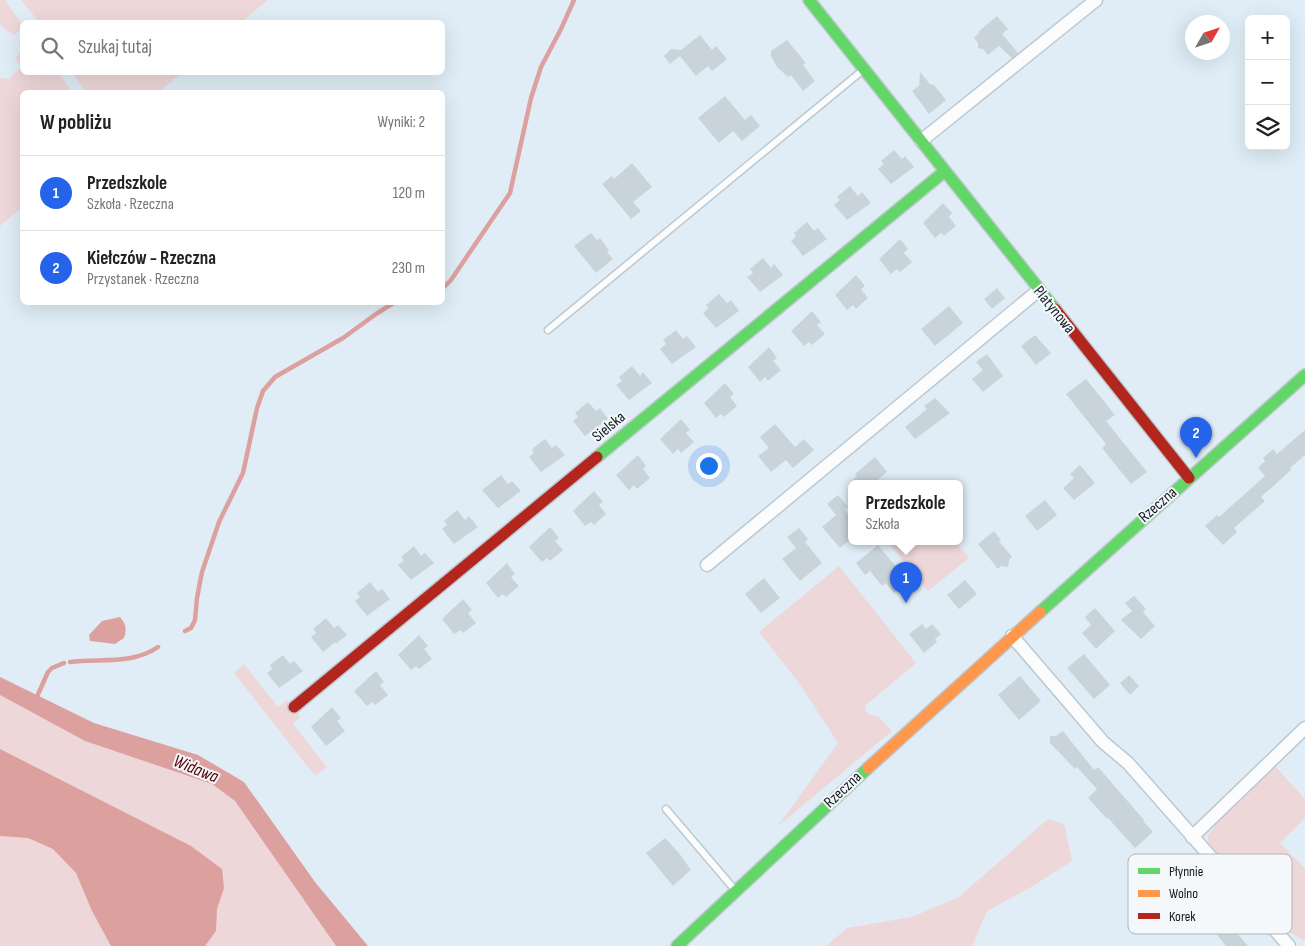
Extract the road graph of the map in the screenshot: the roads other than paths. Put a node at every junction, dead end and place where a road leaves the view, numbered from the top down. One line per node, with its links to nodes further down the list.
1 (809, 0): 3 (street, Platynowa)
2 (1096, 0): 4 (street)
3 (864, 69): 4 (street, Platynowa); 7 (lane)
4 (921, 141): 5 (street, Platynowa)
5 (945, 171): 6 (street, Platynowa); 12 (street, Sielska)
6 (1039, 290): 9 (street, Platynowa); 10 (street)
7 (548, 330)
8 (1305, 375): 9 (street, Rzeczna)
9 (1189, 478): 11 (street, Rzeczna)
10 (707, 565)
11 (1012, 636): 15 (street); 17 (street, Rzeczna)
12 (294, 708)
13 (1305, 728): 15 (street)
14 (666, 809): 17 (lane)
15 (1192, 837): 16 (street)
16 (1207, 854)
17 (736, 891): 19 (street, Rzeczna)
18 (1278, 934): 20 (street)
19 (677, 946)
20 (1289, 946)

